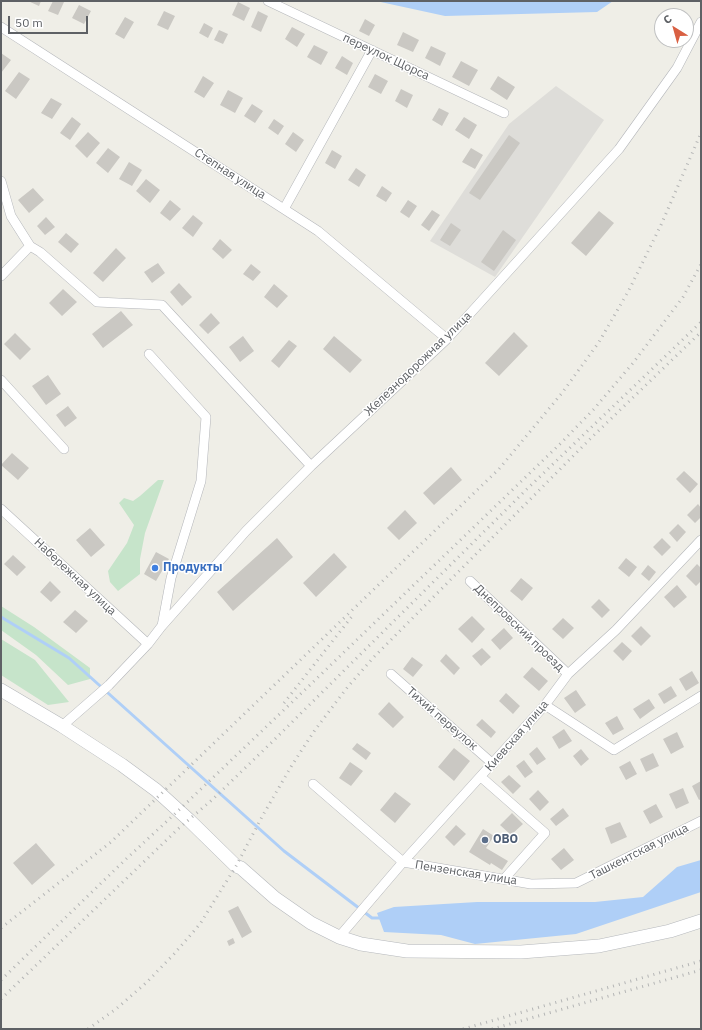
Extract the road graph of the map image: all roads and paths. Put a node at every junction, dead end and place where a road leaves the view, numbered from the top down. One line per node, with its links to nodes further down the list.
1 (268, 1): 4 (street, переулок Щорса)
2 (701, 22): 10 (street, Железнодорожная улица)
3 (1, 27): 7 (street, Степная улица)
4 (372, 50): 5 (street, переулок Щорса); 7 (street)
5 (504, 113)
6 (1, 181): 8 (street)
7 (284, 209): 10 (street, Степная улица)
8 (30, 246): 9 (street); 14 (street)
9 (1, 276)
10 (447, 339): 14 (street, Железнодорожная улица)
11 (149, 354): 18 (street)
12 (1, 380): 13 (street)
13 (64, 450)
14 (311, 466): 18 (street, Железнодорожная улица)
15 (1, 509): 19 (street, Набережная улица)
16 (701, 540): 21 (street, Киевская улица)
17 (470, 581): 21 (street, Днепровский проезд)
18 (161, 627): 19 (street, Железнодорожная улица)
19 (148, 644): 25 (street, Железнодорожная улица)
20 (391, 674): 26 (street, Тихий переулок)
21 (568, 674): 24 (street, Киевская улица)
22 (1, 690): 25 (main road)
23 (701, 696): 24 (street)
24 (545, 705): 26 (street, Киевская улица)
25 (62, 726): 34 (main road)
26 (493, 764): 27 (street, Киевская улица)
27 (481, 777): 30 (street, Киевская улица); 31 (street)
28 (313, 784): 30 (street, Пензенская улица)
29 (701, 821): 32 (street, Ташкентская улица)
30 (403, 862): 31 (street, Пензенская улица); 34 (street, Киевская улица)
31 (504, 879): 32 (street, Пензенская улица)
32 (576, 884)
33 (701, 921): 34 (main road)
34 (339, 937)

